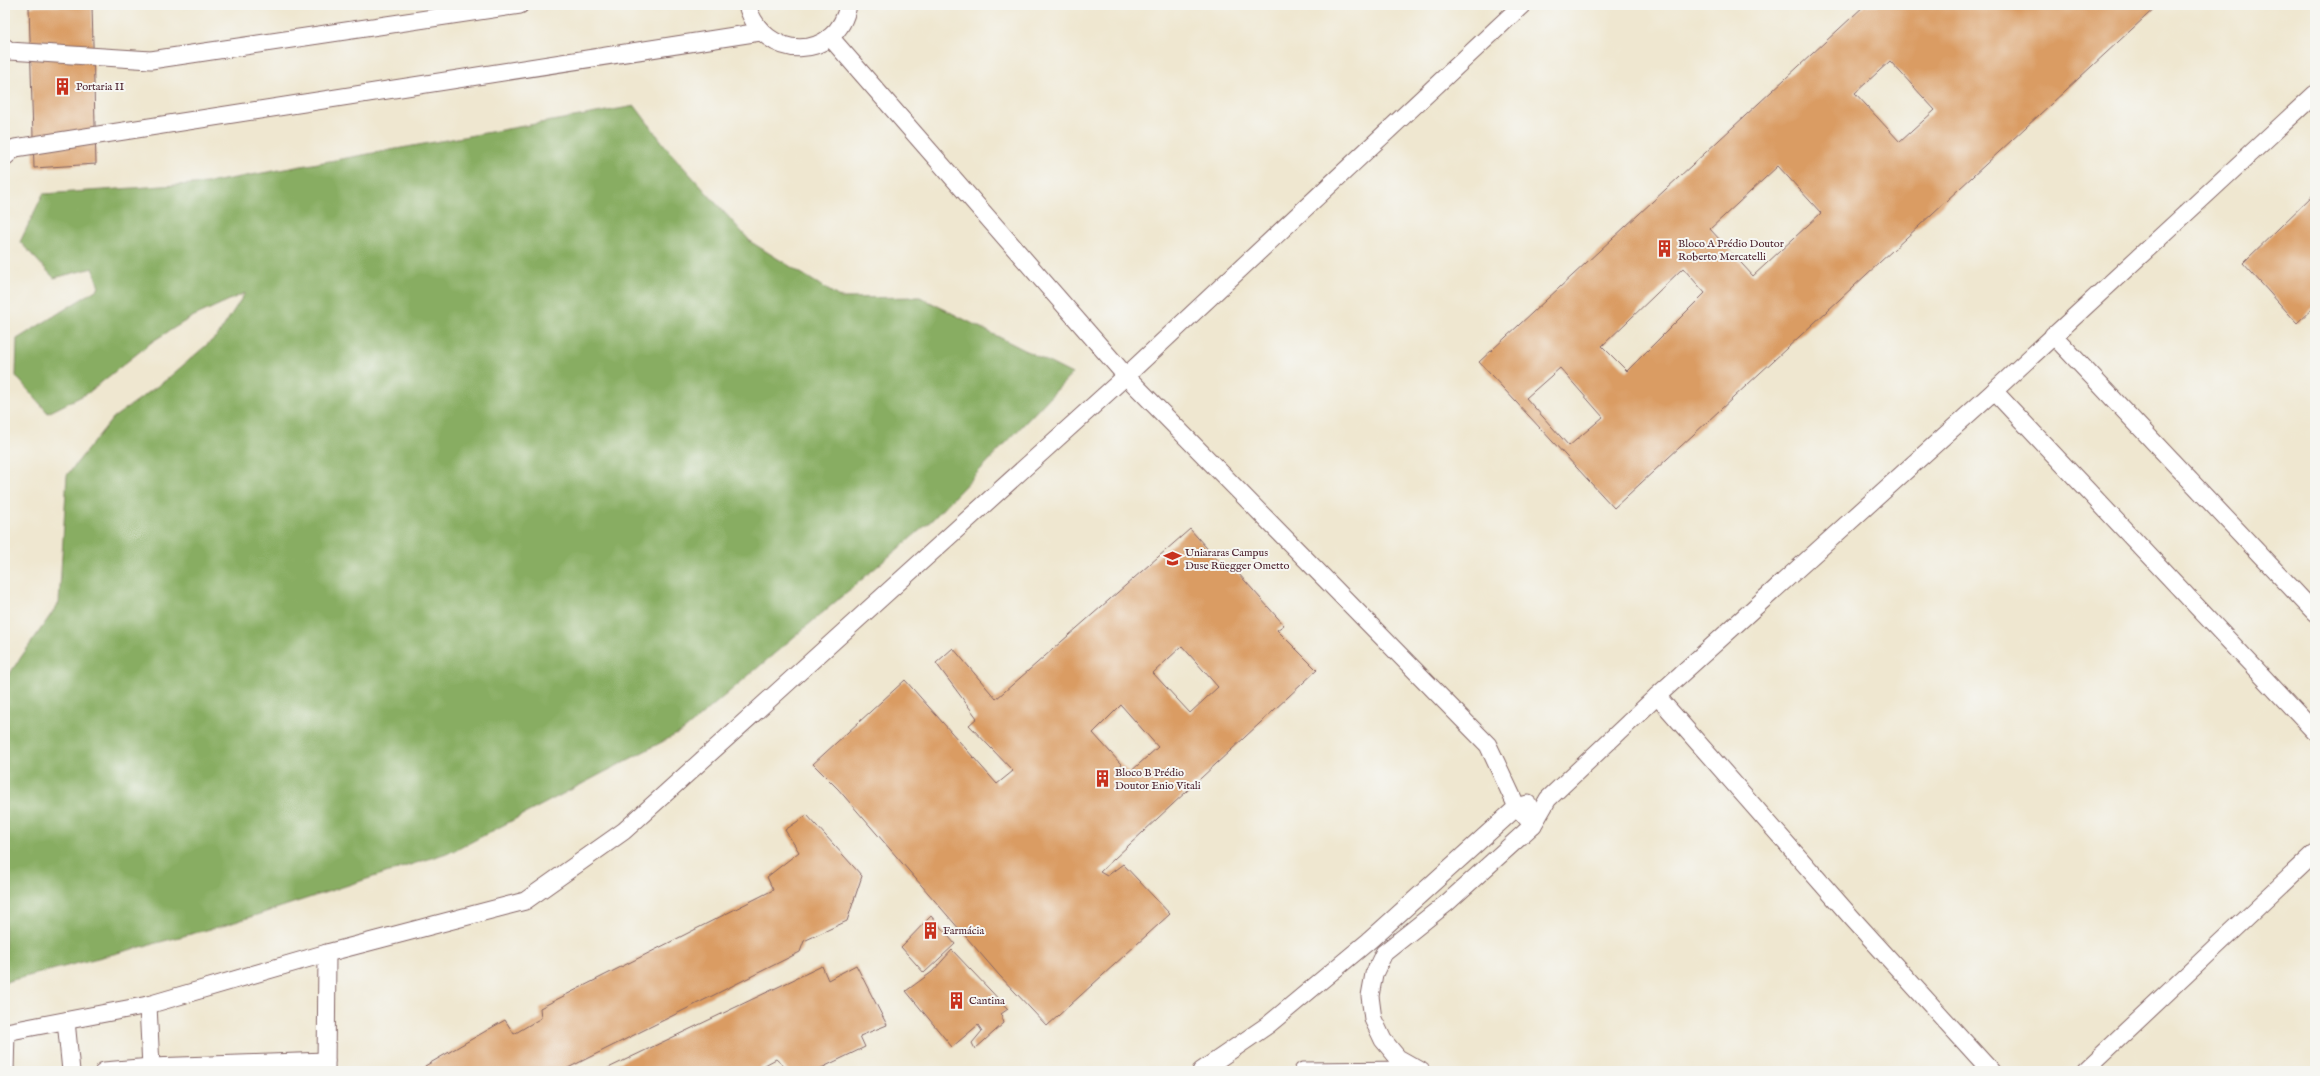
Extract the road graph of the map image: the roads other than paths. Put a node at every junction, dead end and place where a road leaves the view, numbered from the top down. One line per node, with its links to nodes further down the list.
1 (520, 5): 7 (lane)
2 (747, 5): 5 (lane)
3 (848, 5): 6 (lane)
4 (1522, 5): 11 (lane)
5 (760, 32): 6 (lane); 9 (lane)
6 (830, 37): 11 (lane)
7 (5, 47)
8 (2315, 94): 10 (lane)
9 (5, 157)
10 (2053, 335): 12 (lane); 13 (lane)
11 (1126, 376): 17 (lane); 20 (lane)
12 (1994, 391): 14 (lane); 15 (lane)
13 (2315, 612)
14 (1657, 696): 16 (lane); 31 (lane)
15 (2315, 732)
16 (1548, 799): 17 (lane); 18 (lane)
17 (1518, 807): 18 (lane); 29 (lane)
18 (1533, 825): 25 (lane)
19 (2315, 853): 32 (lane)
20 (328, 953): 21 (lane); 23 (lane)
21 (148, 1005): 22 (lane); 24 (lane)
22 (66, 1021): 26 (lane); 27 (lane)
23 (326, 1066): 24 (lane)
24 (151, 1067): 28 (lane)
25 (1420, 1070): 30 (lane)
26 (5, 1071)
27 (71, 1071)
28 (104, 1071)
29 (1201, 1071)
30 (1303, 1071)
31 (1991, 1071)
32 (2084, 1071)

